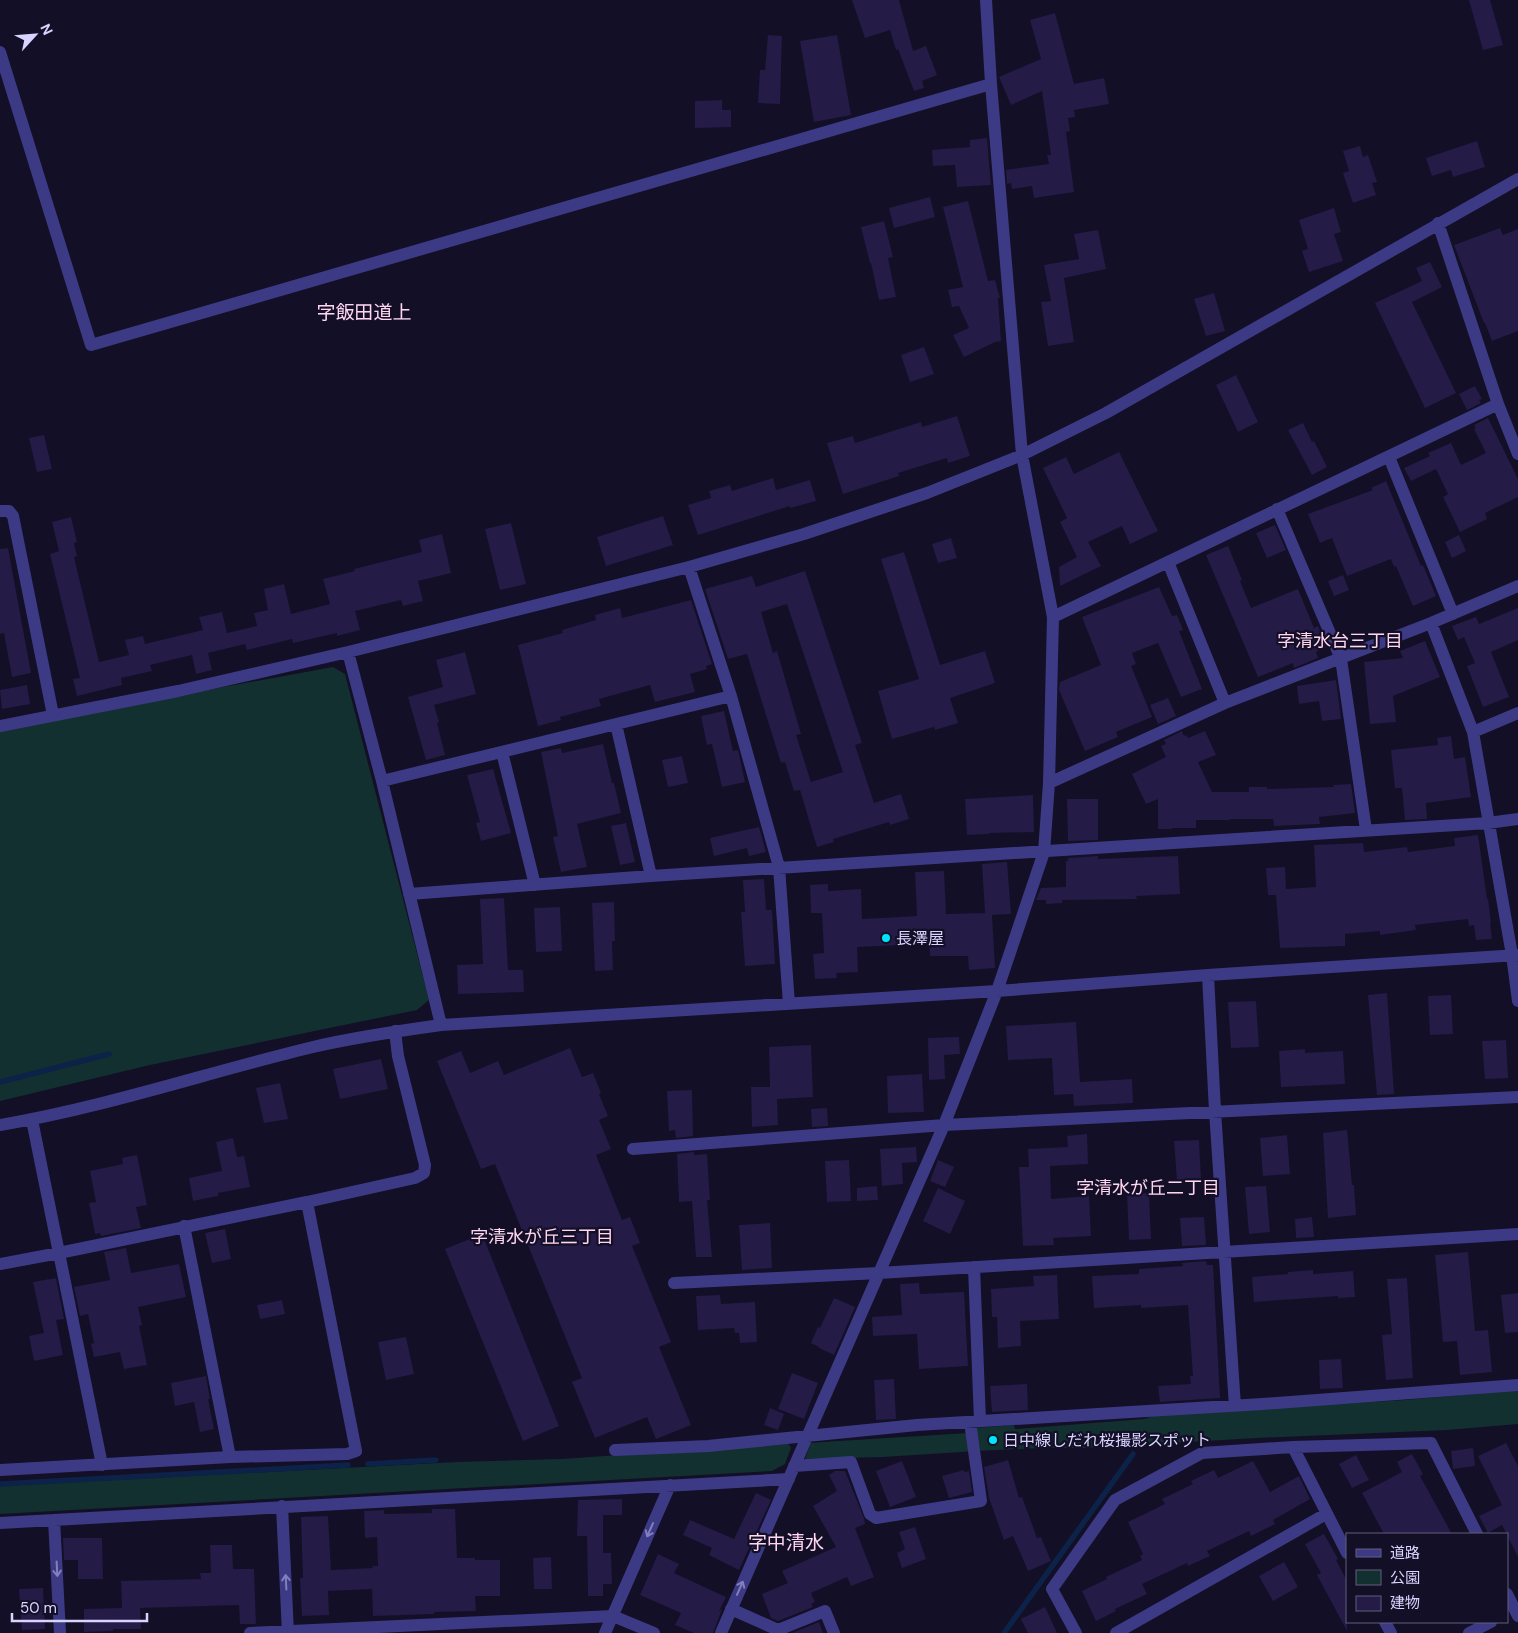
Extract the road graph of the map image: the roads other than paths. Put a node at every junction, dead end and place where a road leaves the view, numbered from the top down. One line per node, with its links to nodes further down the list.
1 (986, 0): 3 (street)
2 (0, 52): 3 (street)
3 (991, 84): 8 (street)
4 (1518, 179): 5 (street)
5 (1438, 223): 6 (street); 8 (street)
6 (1498, 404): 7 (street); 9 (street)
7 (1518, 454)
8 (1022, 455): 13 (street); 16 (street)
9 (1389, 457): 10 (street); 15 (street)
10 (1277, 509): 12 (street); 19 (street)
11 (0, 511): 23 (street)
12 (1168, 562): 16 (street); 21 (street)
13 (689, 567): 18 (street); 20 (street)
14 (1518, 586): 15 (street)
15 (1453, 614): 17 (street)
16 (1053, 617): 29 (street)
17 (1431, 623): 19 (street); 26 (street)
18 (348, 652): 23 (street); 28 (street)
19 (1341, 658): 21 (street); 32 (street)
20 (731, 696): 24 (street); 34 (street)
21 (1225, 703): 29 (street)
22 (1518, 713): 26 (street)
23 (53, 716): 25 (street)
24 (616, 724): 27 (street); 35 (street)
25 (0, 726)
26 (1472, 732): 31 (street)
27 (502, 752): 28 (street); 36 (street)
28 (382, 781): 37 (street)
29 (1049, 783): 33 (street)
30 (1518, 819): 31 (street)
31 (1488, 823): 32 (street); 38 (street)
32 (1366, 830): 33 (street)
33 (1044, 852): 34 (street); 40 (street)
34 (779, 867): 35 (street); 42 (street)
35 (651, 876): 36 (street)
36 (535, 885): 37 (street)
37 (409, 894): 43 (street)
38 (1515, 955): 39 (street); 41 (street)
39 (1208, 974): 40 (street); 46 (street)
40 (997, 990): 42 (street); 49 (street)
41 (1518, 1001)
42 (789, 1004): 43 (street)
43 (441, 1025): 44 (street)
44 (395, 1031): 47 (street); 51 (street)
45 (1518, 1097): 46 (street)
46 (1215, 1111): 49 (street); 54 (street)
47 (32, 1120): 48 (street); 55 (street)
48 (0, 1125)
49 (944, 1125): 50 (street); 58 (street)
50 (633, 1148)
51 (308, 1202): 52 (street); 66 (street)
52 (184, 1226): 55 (street); 66 (street)
53 (1518, 1234): 54 (street)
54 (1224, 1251): 57 (street); 61 (street)
55 (59, 1253): 56 (street); 67 (street)
56 (0, 1264)
57 (974, 1267): 58 (street); 62 (street)
58 (879, 1273): 59 (street); 63 (street)
59 (674, 1283)
60 (1518, 1385): 61 (street)
61 (1235, 1406): 62 (street)
62 (975, 1422): 63 (street); 68 (street)
63 (807, 1437): 65 (street); 68 (street)
64 (1292, 1447): 73 (street); 76 (street); 90 (street)
65 (616, 1450)
66 (230, 1457): 67 (street)
67 (102, 1465): 69 (street)
68 (794, 1466): 70 (street)
69 (0, 1470)
70 (789, 1479): 71 (street); 79 (street, one-way to 70)
71 (670, 1486): 72 (street); 81 (street, one-way to 81)
72 (282, 1506): 74 (street); 83 (street, one-way to 72)
73 (1326, 1514): 77 (street); 91 (street)
74 (54, 1520): 75 (street); 84 (street, one-way to 84)
75 (0, 1523)
76 (1476, 1533)
77 (1346, 1550)
78 (1508, 1597): 80 (street)
79 (731, 1609): 88 (street); 89 (street)
80 (1513, 1613)
81 (613, 1616): 83 (street); 86 (street); 87 (street)
82 (1489, 1623): 92 (street)
83 (288, 1632): 85 (street)
84 (60, 1633)
85 (250, 1633)
86 (605, 1633)
87 (654, 1633)
88 (720, 1633)
89 (834, 1633)
90 (1076, 1633)
91 (1116, 1633)
92 (1469, 1633)

